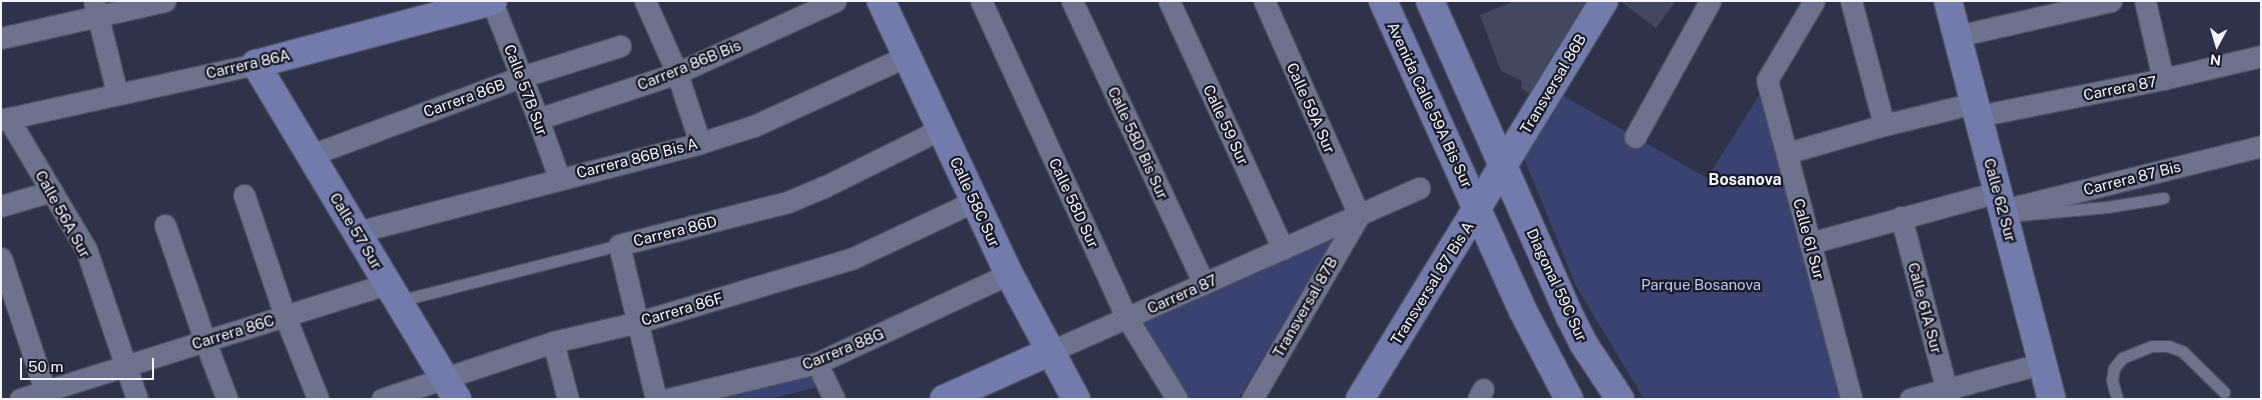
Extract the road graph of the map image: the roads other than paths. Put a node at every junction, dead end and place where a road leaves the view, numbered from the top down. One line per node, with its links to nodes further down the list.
1 (165, 1): 19 (street)
2 (645, 1): 26 (street)
3 (835, 1): 26 (street, Carrera 86B Bis)
4 (881, 1): 23 (street, Calle 58C Sur)
5 (981, 1): 62 (street, Calle 58D Sur)
6 (1072, 1): 59 (street, Calle 58D Bis Sur)
7 (1169, 1): 56 (street, Calle 59 Sur)
8 (1264, 1): 50 (street, Calle 59A Sur)
9 (1383, 1): 49 (street, Avenida Calle 59A Bis Sur)
10 (1430, 1): 40 (street)
11 (1604, 1): 40 (street, Transversal 86B)
12 (1710, 1): 35 (street)
13 (1814, 1): 38 (street, Calle 61 Sur)
14 (1851, 1): 33 (street)
15 (1948, 1): 20 (street, Calle 62 Sur)
16 (2111, 1): 20 (street)
17 (2145, 1): 28 (street)
18 (480, 3): 25 (street, Carrera 86A); 27 (street, Calle 57B Sur)
19 (97, 9): 21 (street); 29 (street)
20 (1957, 36): 30 (street, Calle 62 Sur)
21 (1, 38)
22 (620, 46): 27 (street, Carrera 86B)
23 (907, 56): 34 (street, Calle 58C Sur); 36 (street, Carrera 86B Bis A)
24 (2261, 56): 28 (street, Carrera 87)
25 (256, 64): 29 (street, Carrera 86A); 39 (street, Calle 57 Sur)
26 (677, 73): 32 (street, Carrera 86B Bis); 36 (street)
27 (521, 77): 32 (street, Calle 57B Sur); 39 (street, Carrera 86B)
28 (2163, 79): 30 (street, Carrera 87)
29 (117, 93): 31 (street, Carrera 86A)
30 (1976, 109): 33 (street, Carrera 87); 48 (street, Calle 62 Sur)
31 (5, 119): 43 (street, Calle 56A Sur)
32 (538, 119): 41 (street, Calle 57B Sur)
33 (1884, 125): 38 (street, Carrera 87)
34 (941, 129): 46 (street, Calle 58C Sur); 55 (street, Carrera 86D)
35 (1635, 137)
36 (700, 143): 41 (street, Carrera 86B Bis A)
37 (2261, 146): 48 (street, Carrera 87 Bis)
38 (1786, 153): 54 (street, Calle 61 Sur)
39 (311, 155): 53 (street, Calle 57 Sur)
40 (1502, 166): 49 (street, Transversal 87 Bis A); 89 (street, Diagonal 59C Sur)
41 (559, 178): 53 (street, Carrera 86B Bis A)
42 (1419, 188): 50 (street, Carrera 87)
43 (52, 191): 47 (street); 68 (street, Calle 56A Sur)
44 (244, 195): 61 (street)
45 (2163, 198): 48 (lane)
46 (975, 201): 58 (street, Calle 58C Sur); 63 (street, Carrera 86F)
47 (1, 206)
48 (2002, 206): 51 (street, Carrera 87 Bis); 67 (street, Calle 62 Sur)
49 (1477, 209): 87 (street, Transversal 87 Bis A); 88 (street)
50 (1358, 215): 56 (street, Carrera 87); 86 (street, Transversal 87B)
51 (1901, 217): 54 (street, Carrera 87 Bis); 72 (street, Calle 61A Sur)
52 (165, 225): 64 (street)
53 (357, 232): 60 (street, Calle 57 Sur)
54 (1810, 243): 90 (street, Calle 61 Sur)
55 (619, 245): 60 (lane, Carrera 86D); 63 (street)
56 (1283, 249): 59 (street, Carrera 87)
57 (1, 258): 73 (street)
58 (1009, 274): 66 (street, Calle 58C Sur); 81 (street, Carrera 88G)
59 (1204, 284): 62 (street, Carrera 87)
60 (393, 293): 61 (street, Carrera 86C); 70 (street, Calle 57 Sur)
61 (285, 316): 64 (street, Carrera 86C); 77 (street)
62 (1127, 318): 66 (street, Carrera 87); 85 (street, Calle 58D Sur)
63 (639, 322): 65 (street, Carrera 86F); 80 (street)
64 (204, 341): 68 (street, Carrera 86C); 76 (street)
65 (553, 342): 70 (street, Carrera 86F); 79 (street)
66 (1049, 352): 83 (street, Carrera 87); 84 (street, Calle 58C Sur)
67 (2043, 363): 72 (street); 92 (street, Calle 62 Sur)
68 (125, 366): 73 (street, Carrera 86C); 75 (street, Calle 56A Sur)
69 (822, 374): 82 (street)
70 (451, 388): 78 (street, Carrera 86F)
71 (2224, 392): 93 (lane)
72 (1948, 394): 91 (street)
73 (47, 395): 74 (street, Carrera 86C)
74 (20, 399)
75 (137, 399)
76 (227, 399)
77 (318, 399)
78 (382, 399)
79 (568, 399)
80 (656, 399)
81 (668, 399)
82 (834, 399)
83 (944, 399)
84 (1076, 399)
85 (1177, 399)
86 (1252, 399)
87 (1360, 399)
88 (1569, 399)
89 (1620, 399)
90 (1851, 399)
91 (1910, 399)
92 (2052, 399)
93 (2117, 399)

